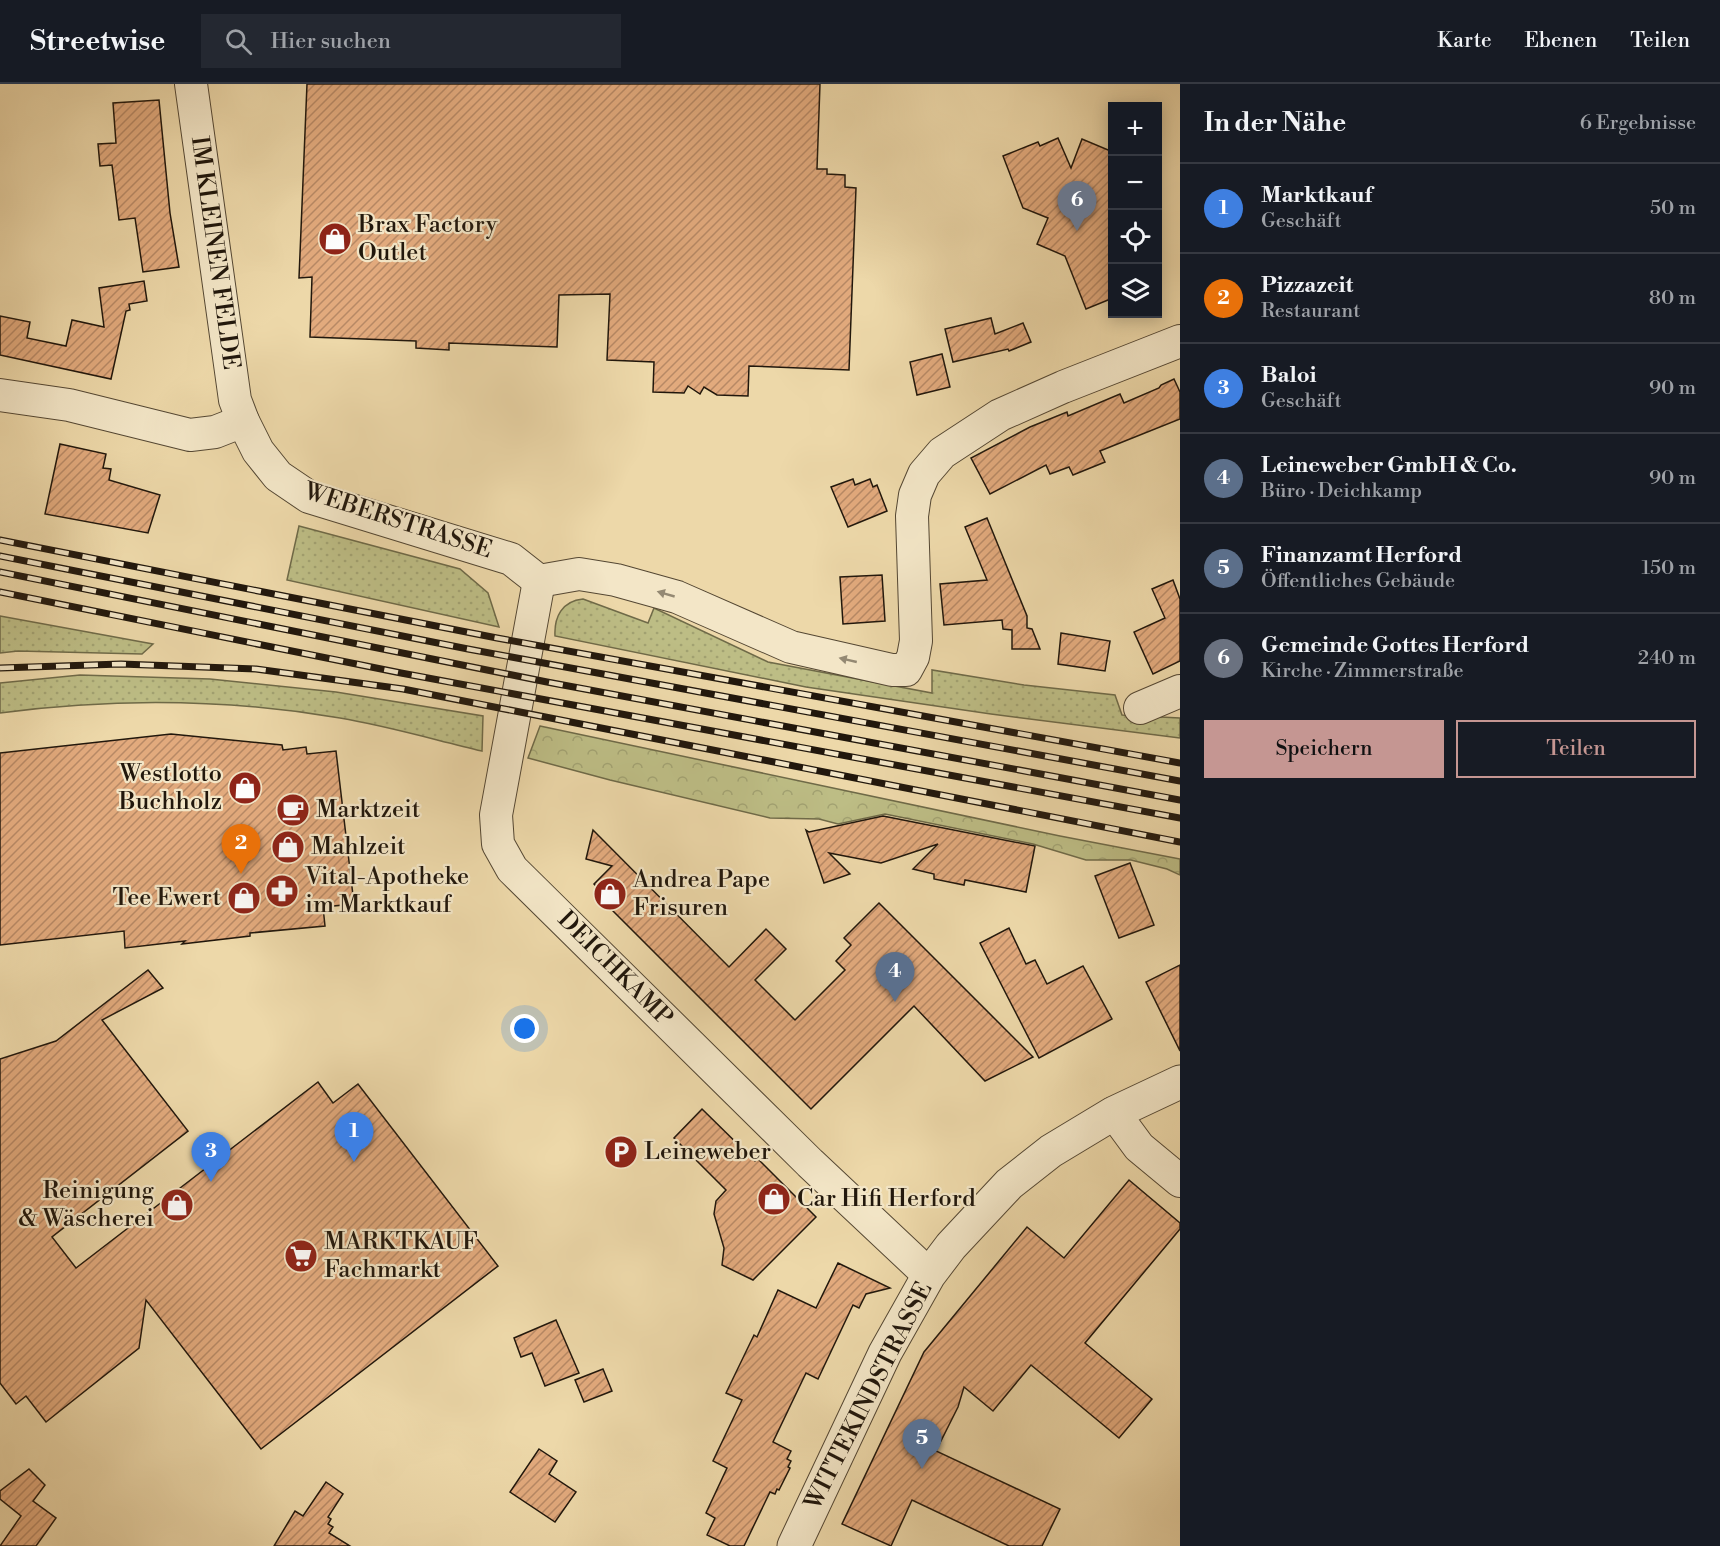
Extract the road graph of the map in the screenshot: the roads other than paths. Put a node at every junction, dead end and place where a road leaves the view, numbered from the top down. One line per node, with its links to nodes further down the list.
1 (191, 84): 4 (street, IM KLEINEN FELDE)
2 (1180, 341): 5 (street, one-way to 5)
3 (0, 395): 4 (street)
4 (243, 421): 5 (street, WEBERSTRASSE)
5 (539, 581): 11 (street, DEICHKAMP)
6 (1180, 691): 7 (street)
7 (1140, 708)
8 (1180, 1082): 9 (street, WITTEKINDSTRASSE)
9 (1114, 1113): 10 (street); 11 (street, WITTEKINDSTRASSE)
10 (1180, 1181)
11 (928, 1275): 12 (street, WITTEKINDSTRASSE)
12 (794, 1546)

